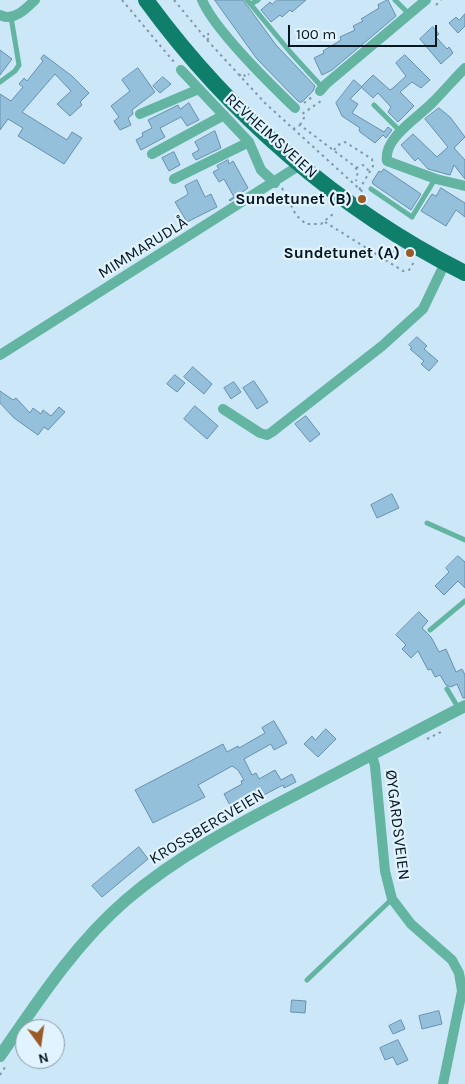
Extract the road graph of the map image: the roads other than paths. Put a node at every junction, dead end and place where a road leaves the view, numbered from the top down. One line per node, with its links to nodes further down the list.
1 (35, 0): 10 (street)
2 (146, 0): 23 (main road, REVHEIMSVEIEN)
3 (202, 0): 17 (street)
4 (258, 0): 7 (lane)
5 (395, 0): 9 (lane)
6 (426, 0): 9 (street)
7 (249, 2): 15 (lane)
8 (0, 15): 10 (street)
9 (409, 15): 15 (street)
10 (12, 17): 13 (lane)
11 (465, 68): 20 (street)
12 (181, 70): 14 (street, REVHEIMSVEIEN)
13 (0, 82)
14 (199, 90): 18 (street); 19 (street, REVHEIMSVEIEN)
15 (322, 90)
16 (374, 105): 20 (lane)
17 (295, 108)
18 (140, 114)
19 (224, 115): 21 (street, REVHEIMSVEIEN); 22 (street)
20 (400, 131): 25 (street)
21 (249, 142): 24 (street); 26 (street, REVHEIMSVEIEN)
22 (152, 154)
23 (300, 165): 26 (street, MIMMARUDLÅ); 29 (main road, REVHEIMSVEIEN)
24 (174, 179)
25 (436, 179): 27 (street); 28 (lane)
26 (278, 185): 31 (street, MIMMARUDLÅ)
27 (465, 186)
28 (371, 189)
29 (445, 263): 30 (main road, REVHEIMSVEIEN); 32 (street)
30 (465, 273)
31 (0, 355)
32 (223, 409)
33 (427, 523): 34 (lane)
34 (465, 540)
35 (465, 601): 36 (lane)
36 (430, 630)
37 (447, 689): 38 (lane, KROSSBERGVEIEN)
38 (462, 708): 39 (street, KROSSBERGVEIEN)
39 (372, 755): 40 (street, ØYGARDSVEIEN); 43 (street, KROSSBERGVEIEN)
40 (392, 899): 41 (lane, ØYGARDSVEIEN); 42 (street, ØYGARDSVEIEN)
41 (307, 980)
42 (463, 991): 44 (street, ØYGARDSVEIEN)
43 (0, 1056)
44 (443, 1084)

